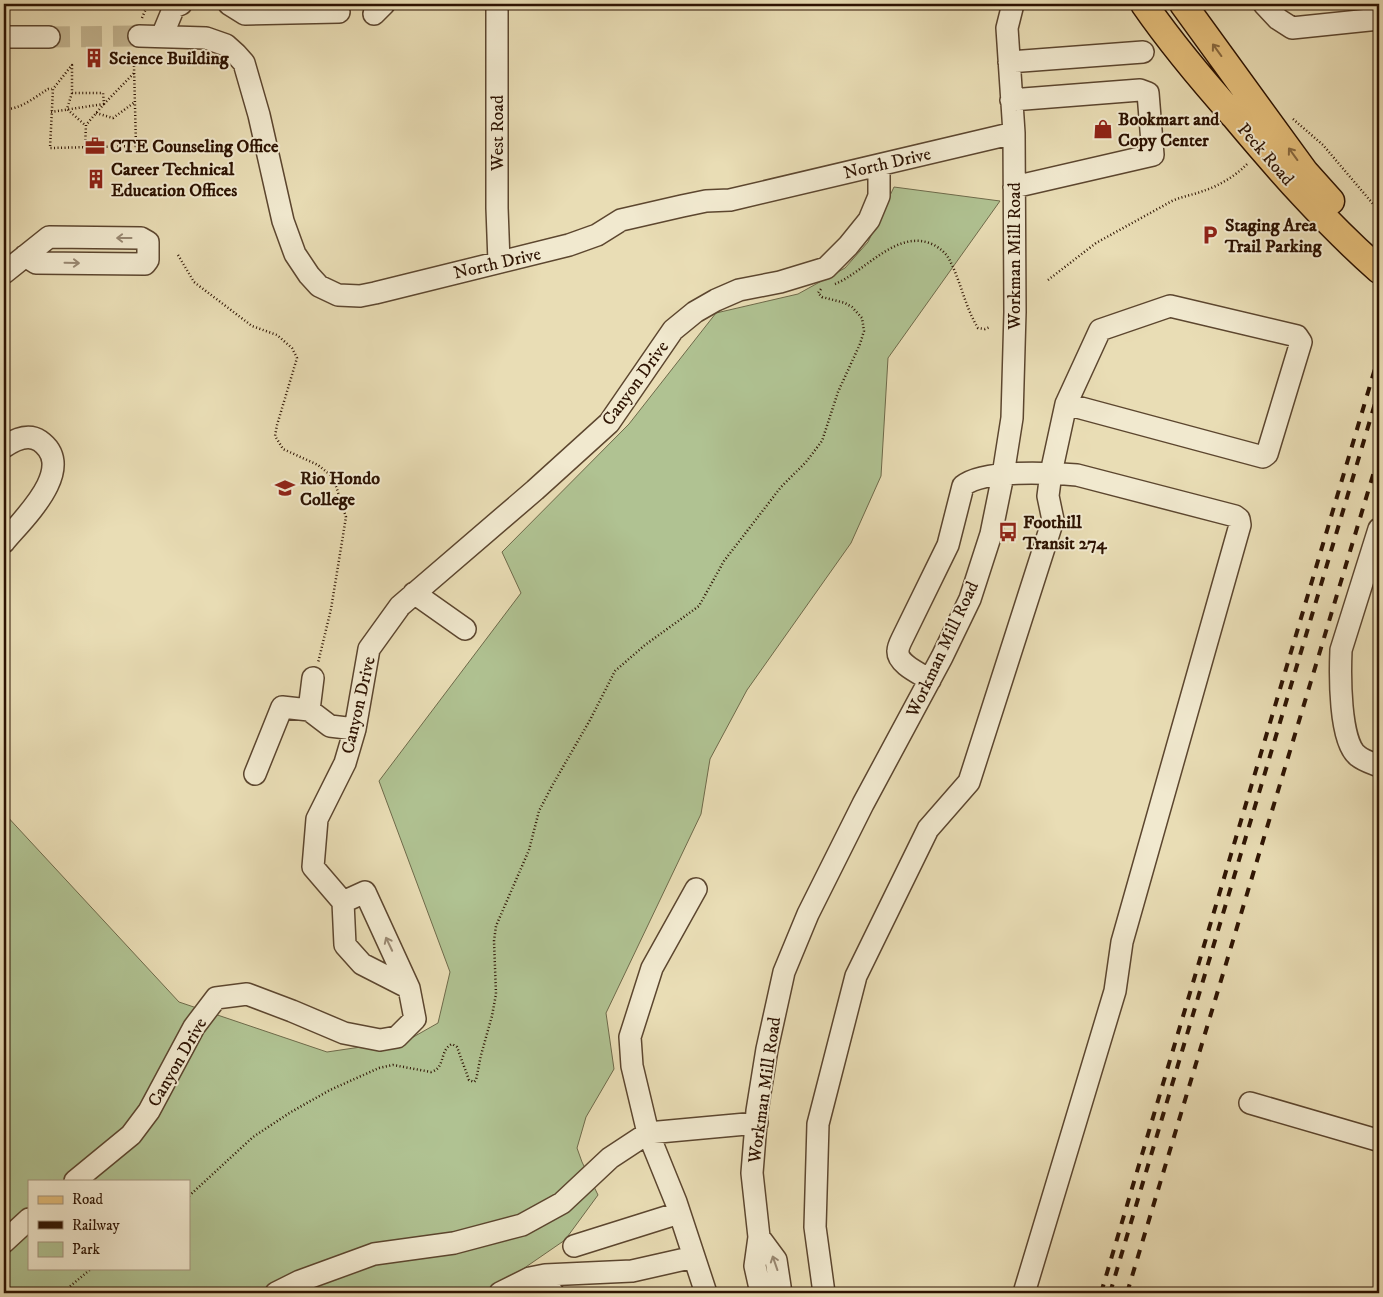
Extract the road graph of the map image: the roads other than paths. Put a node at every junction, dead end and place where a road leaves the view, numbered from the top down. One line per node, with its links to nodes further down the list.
1 (180, 4): 11 (street)
2 (229, 4): 8 (street)
3 (497, 4): 22 (street, West Road)
4 (1013, 4): 15 (street, Workman Mill Road)
5 (1144, 4): 23 (main road, Peck Road)
6 (1183, 4): 20 (main road, Peck Road, one-way to 6)
7 (1264, 4): 9 (street)
8 (339, 12)
9 (1379, 19)
10 (140, 28): 11 (street, North Drive)
11 (162, 36): 22 (street, North Drive)
12 (4, 37): 13 (street)
13 (49, 37)
14 (1143, 52): 15 (street)
15 (1009, 62): 16 (street, Workman Mill Road)
16 (1012, 100): 17 (street, Workman Mill Road); 19 (street)
17 (1014, 133): 18 (street, North Drive); 19 (street, Workman Mill Road)
18 (879, 165): 22 (street, North Drive); 31 (street, Canyon Drive)
19 (1014, 187): 28 (street, Workman Mill Road)
20 (1379, 249)
21 (25, 256): 21 (street, one-way to 21); 24 (street)
22 (499, 262)
23 (1379, 270)
24 (4, 273)
25 (1066, 404): 25 (street); 27 (street)
26 (4, 447): 30 (street)
27 (1051, 473): 28 (street); 60 (street); 61 (street)
28 (1003, 475): 34 (street, Workman Mill Road); 34 (street)
29 (1379, 529): 37 (street)
30 (4, 542)
31 (414, 593): 32 (street); 36 (street, Canyon Drive)
32 (465, 629)
33 (313, 678): 35 (street)
34 (930, 680): 43 (street, Workman Mill Road)
35 (310, 710): 36 (street); 38 (street)
36 (356, 729): 40 (street, Canyon Drive)
37 (1379, 766)
38 (255, 774)
39 (696, 889): 44 (street)
40 (343, 902): 41 (street); 41 (street, one-way to 40)
41 (409, 988): 46 (street, Canyon Drive)
42 (1250, 1103): 45 (street)
43 (756, 1122): 44 (street); 49 (street, Workman Mill Road)
44 (648, 1133): 47 (street); 53 (street)
45 (1379, 1139)
46 (75, 1180)
47 (679, 1213): 51 (street); 52 (street)
48 (28, 1220): 50 (street)
49 (759, 1237): 58 (street, Workman Mill Road); 59 (street, one-way to 49)
50 (4, 1242)
51 (574, 1246)
52 (694, 1257): 54 (street); 57 (street)
53 (276, 1293)
54 (500, 1293)
55 (541, 1293): 56 (street)
56 (553, 1293)
57 (706, 1293)
58 (761, 1293)
59 (781, 1293)
60 (824, 1293)
61 (1024, 1293)

